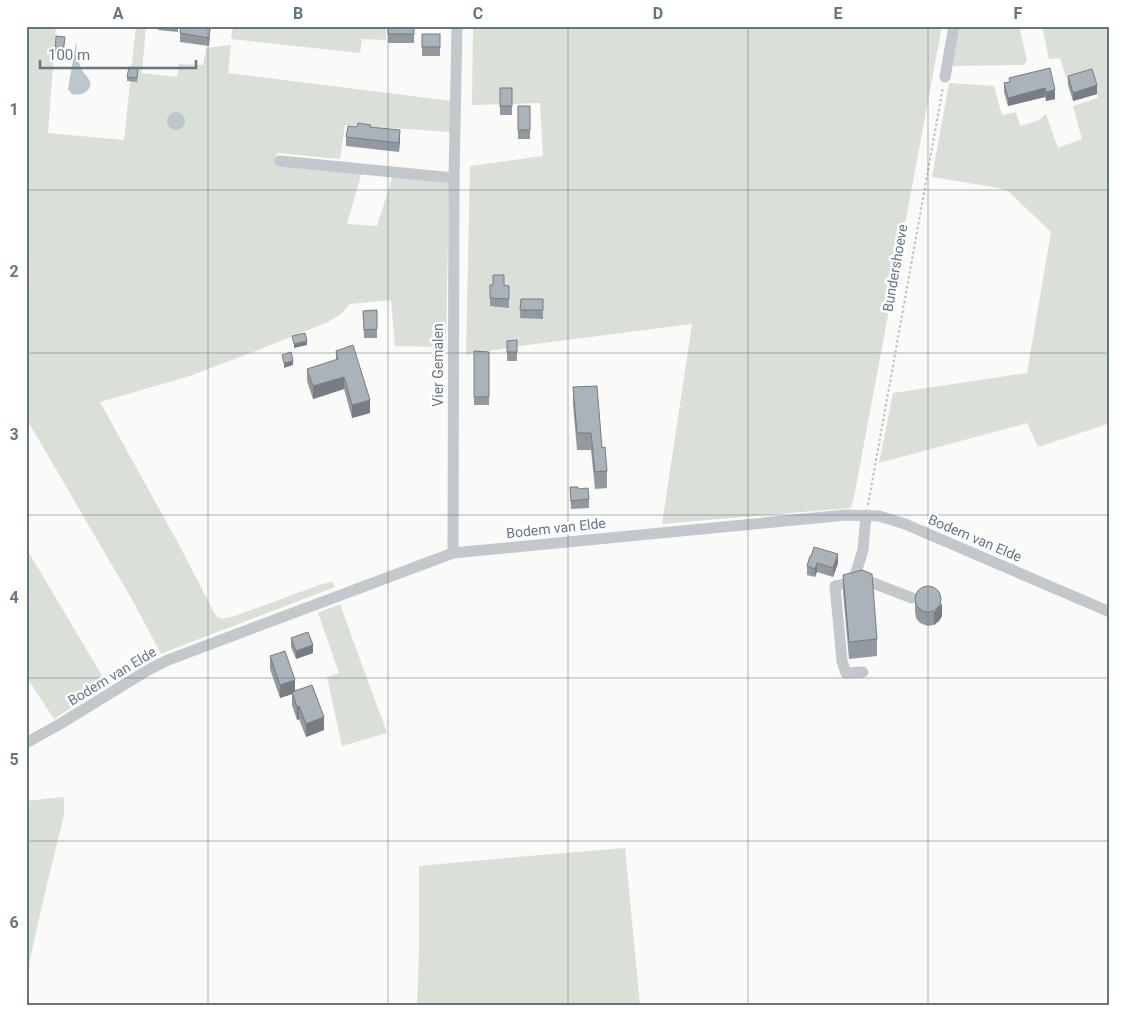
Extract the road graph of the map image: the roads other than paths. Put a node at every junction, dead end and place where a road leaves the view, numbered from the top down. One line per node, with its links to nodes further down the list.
1 (457, 26): 5 (street, Vier Gemalen)
2 (954, 26): 3 (street)
3 (945, 77)
4 (280, 160): 5 (street)
5 (454, 178): 7 (street, Vier Gemalen)
6 (866, 515): 7 (street, Bodem van Elde); 8 (street); 10 (street, Bodem van Elde)
7 (452, 553): 12 (street, Bodem van Elde)
8 (855, 577): 9 (street); 11 (street)
9 (912, 598)
10 (1110, 612)
11 (863, 672)
12 (26, 743)

